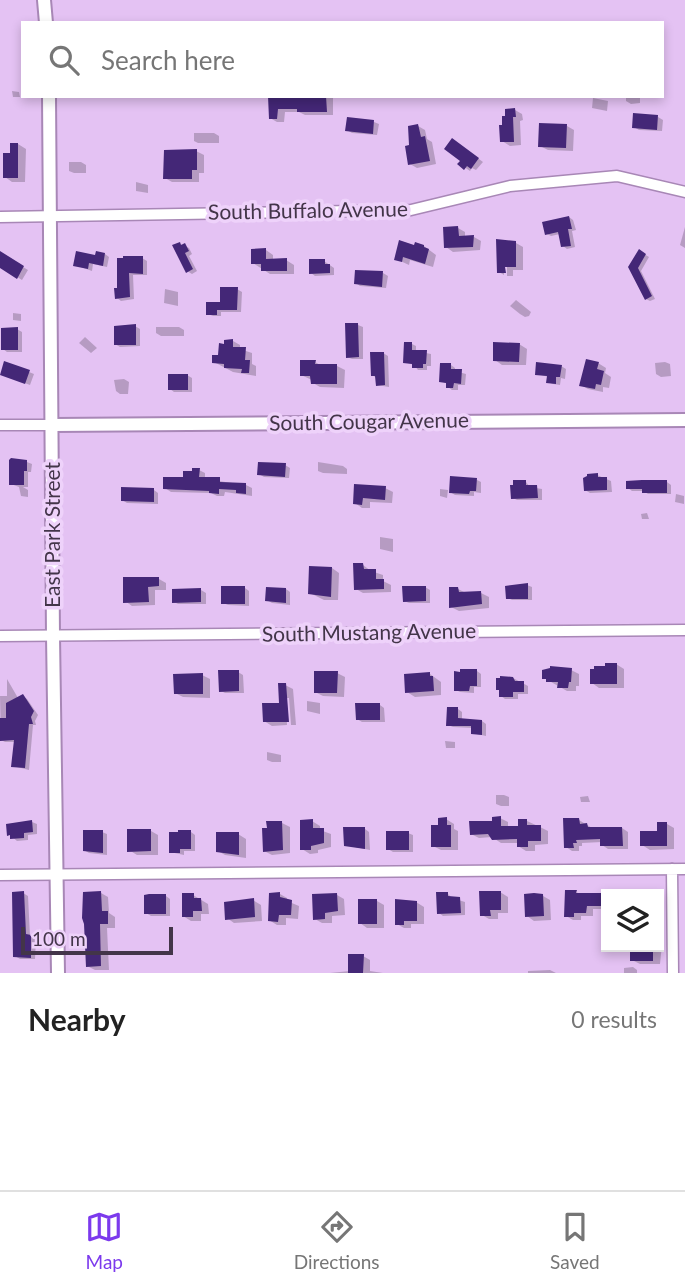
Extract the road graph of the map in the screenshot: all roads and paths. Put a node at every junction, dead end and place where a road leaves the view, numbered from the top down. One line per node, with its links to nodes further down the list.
1 (44, 0): 2 (street)
2 (46, 21)
3 (49, 98): 6 (street, East Park Street)
4 (685, 192): 6 (street, South Buffalo Avenue)
5 (0, 217): 6 (street, South Buffalo Avenue)
6 (51, 218): 9 (street, East Park Street)
7 (685, 420): 9 (street, South Cougar Avenue)
8 (0, 425): 9 (street)
9 (52, 425): 12 (street, East Park Street)
10 (685, 630): 12 (street, South Mustang Avenue)
11 (0, 636): 12 (street, South Mustang Avenue)
12 (52, 636): 16 (street, East Park Street)
13 (672, 869): 14 (street); 16 (street); 18 (street)
14 (685, 869)
15 (0, 874): 16 (street)
16 (56, 874): 17 (street, East Park Street)
17 (58, 973)
18 (673, 973)

